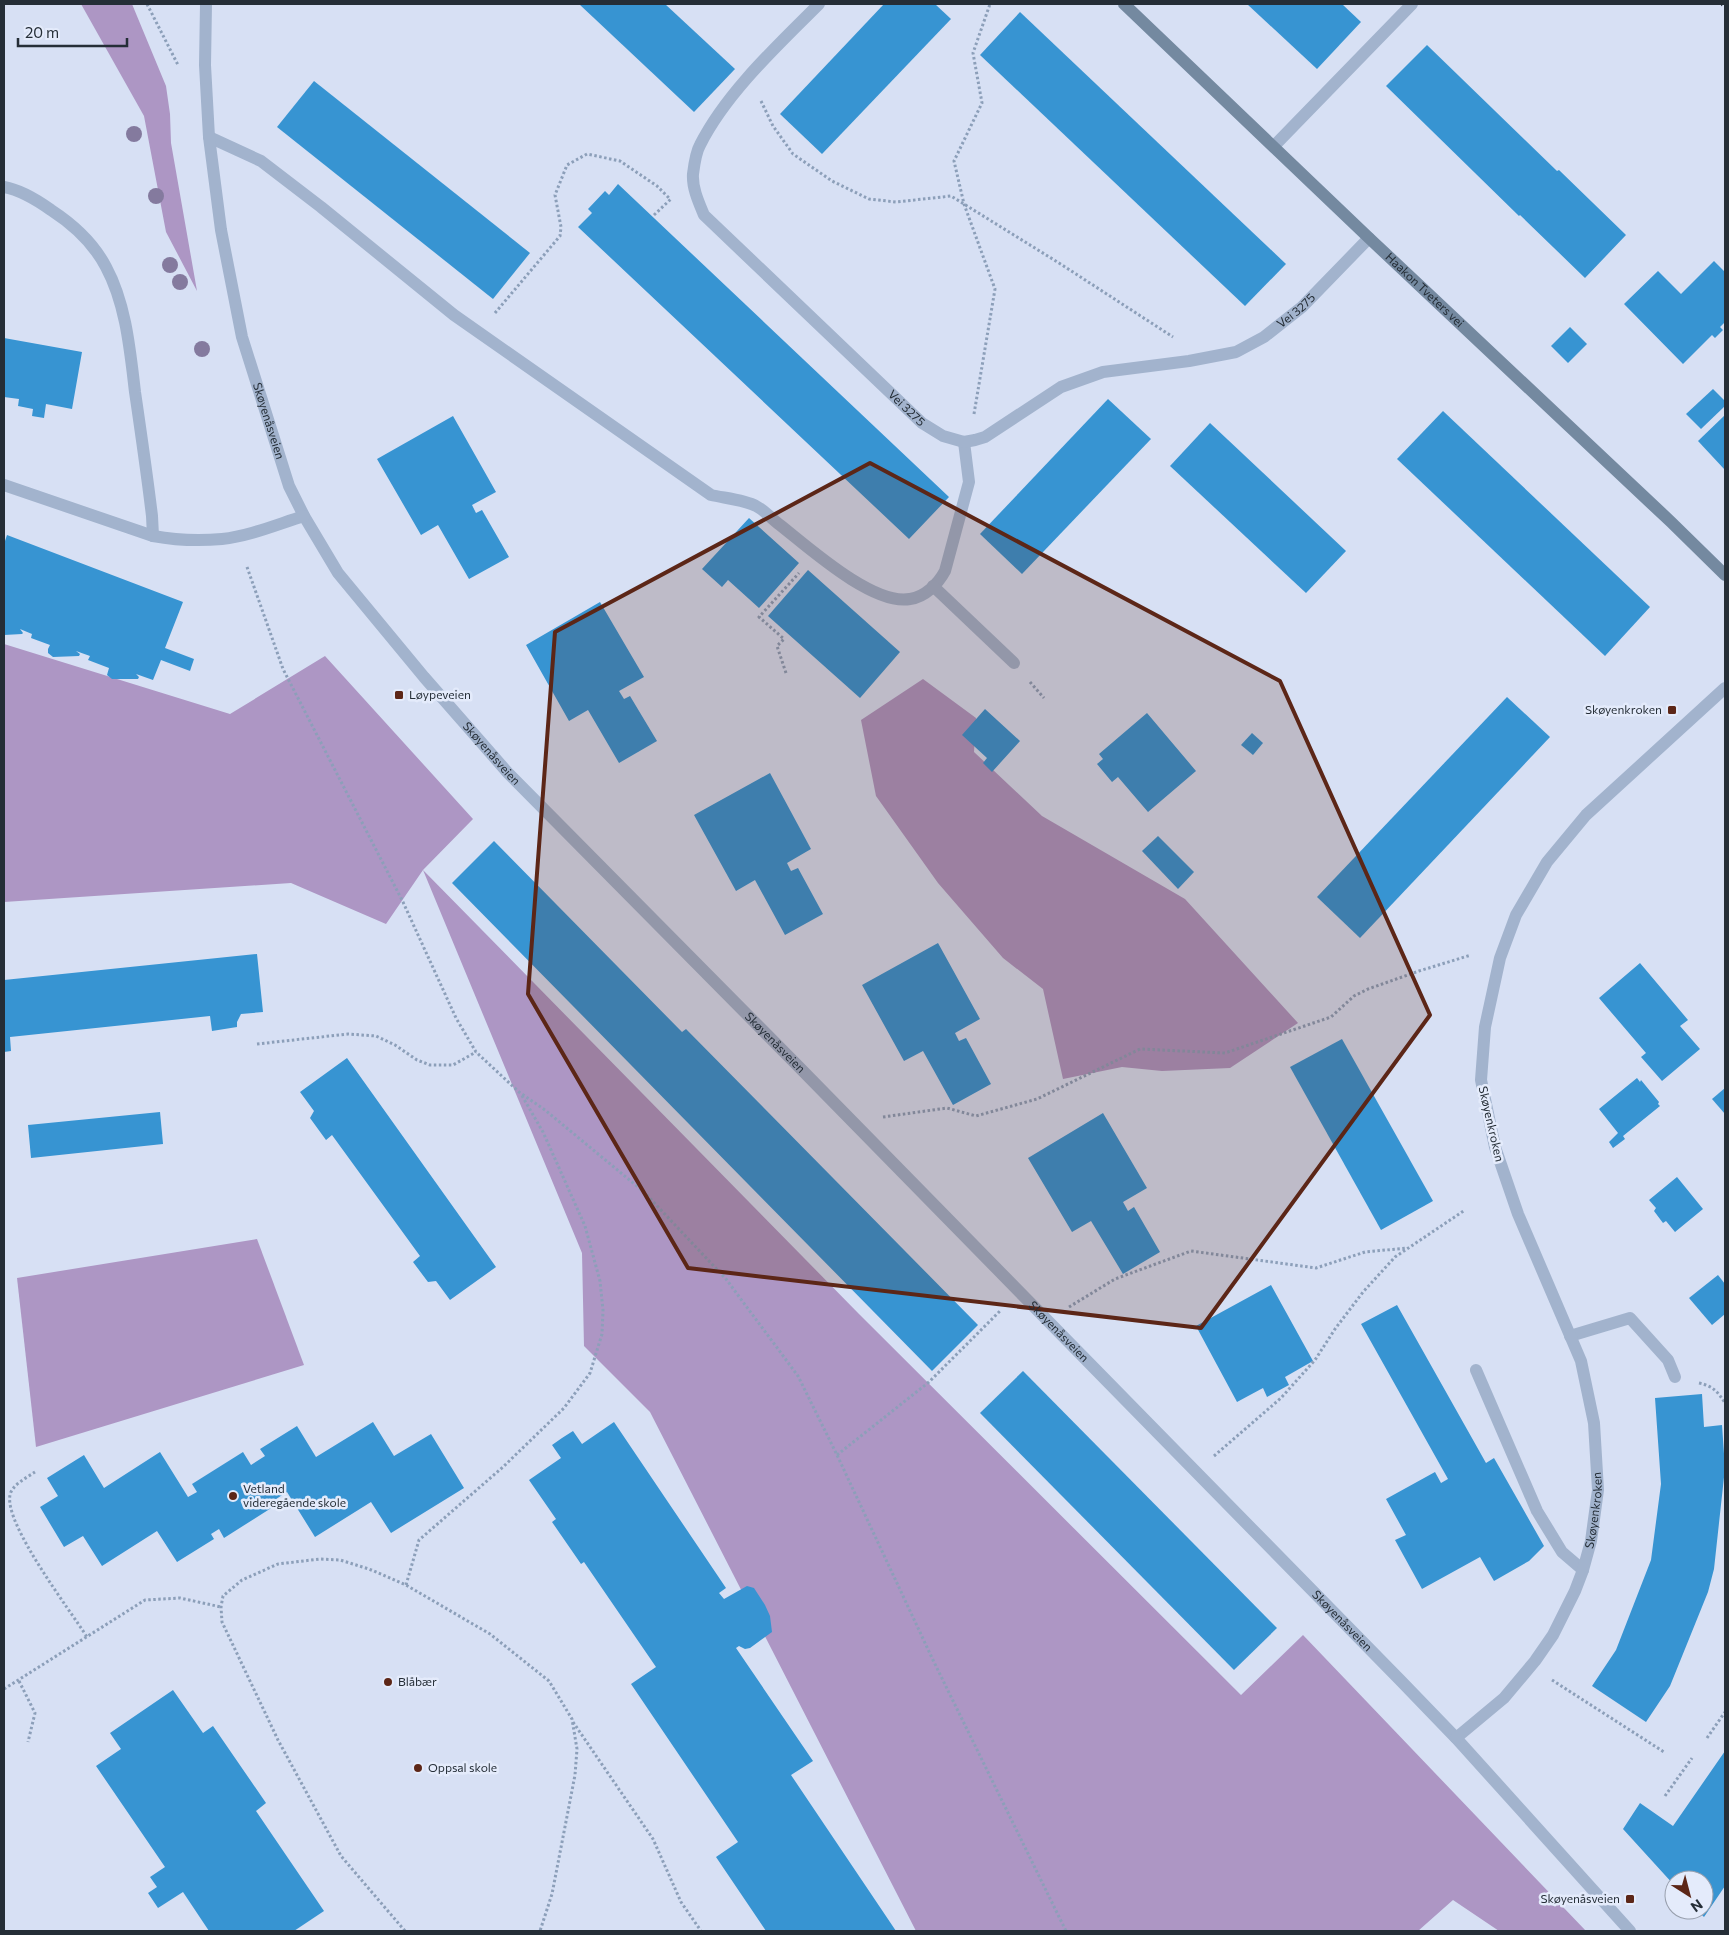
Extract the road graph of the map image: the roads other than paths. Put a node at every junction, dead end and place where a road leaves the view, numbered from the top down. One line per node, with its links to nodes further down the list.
1 (206, 4): 5 (street, Skøyenåsveien)
2 (819, 4): 9 (street, Vei 3275)
3 (1124, 4): 6 (street, Haakon Tveters vei)
4 (1412, 4): 6 (street)
5 (209, 136): 11 (street, Skøyenåsveien); 14 (street)
6 (1274, 146): 8 (street, Haakon Tveters vei)
7 (4, 187): 12 (street)
8 (1369, 238): 9 (street, Vei 3275); 13 (street, Haakon Tveters vei)
9 (969, 441): 14 (street)
10 (4, 485): 12 (street)
11 (304, 516): 12 (street); 21 (street, Skøyenåsveien)
12 (153, 536)
13 (1725, 575)
14 (933, 586): 15 (street)
15 (1014, 663)
16 (1725, 688): 17 (street, Skøyenkroken)
17 (1570, 1336): 19 (street); 20 (street, Skøyenkroken)
18 (1476, 1370): 20 (street, Skøyenkroken)
19 (1675, 1378)
20 (1583, 1570): 21 (street, Skøyenkroken)
21 (1456, 1738): 22 (street, Skøyenåsveien)
22 (1630, 1931)

